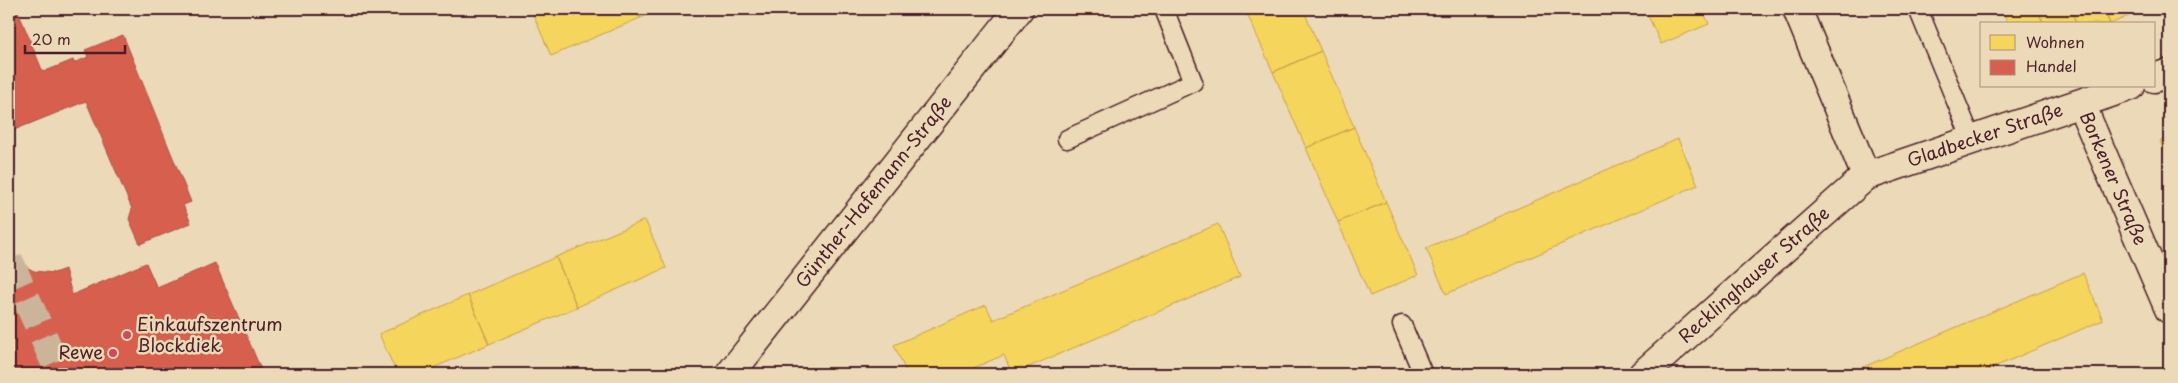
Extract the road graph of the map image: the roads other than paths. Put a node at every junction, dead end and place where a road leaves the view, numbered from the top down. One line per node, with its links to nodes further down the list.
1 (1020, 9): 14 (street, Günther-Hafemann-Straße)
2 (1164, 9): 9 (lane)
3 (1797, 9): 11 (street)
4 (1918, 9): 10 (lane)
5 (2169, 73): 6 (street)
6 (2156, 77)
7 (2125, 88): 8 (street, Gladbecker Straße)
8 (2081, 104): 10 (street, Gladbecker Straße); 12 (street, Borkener Straße)
9 (1067, 139)
10 (1972, 140): 11 (street, Gladbecker Straße)
11 (1866, 176): 16 (street, Recklinghauser Straße)
12 (2169, 309)
13 (1402, 325): 15 (lane)
14 (730, 374)
15 (1423, 374)
16 (1643, 374)

